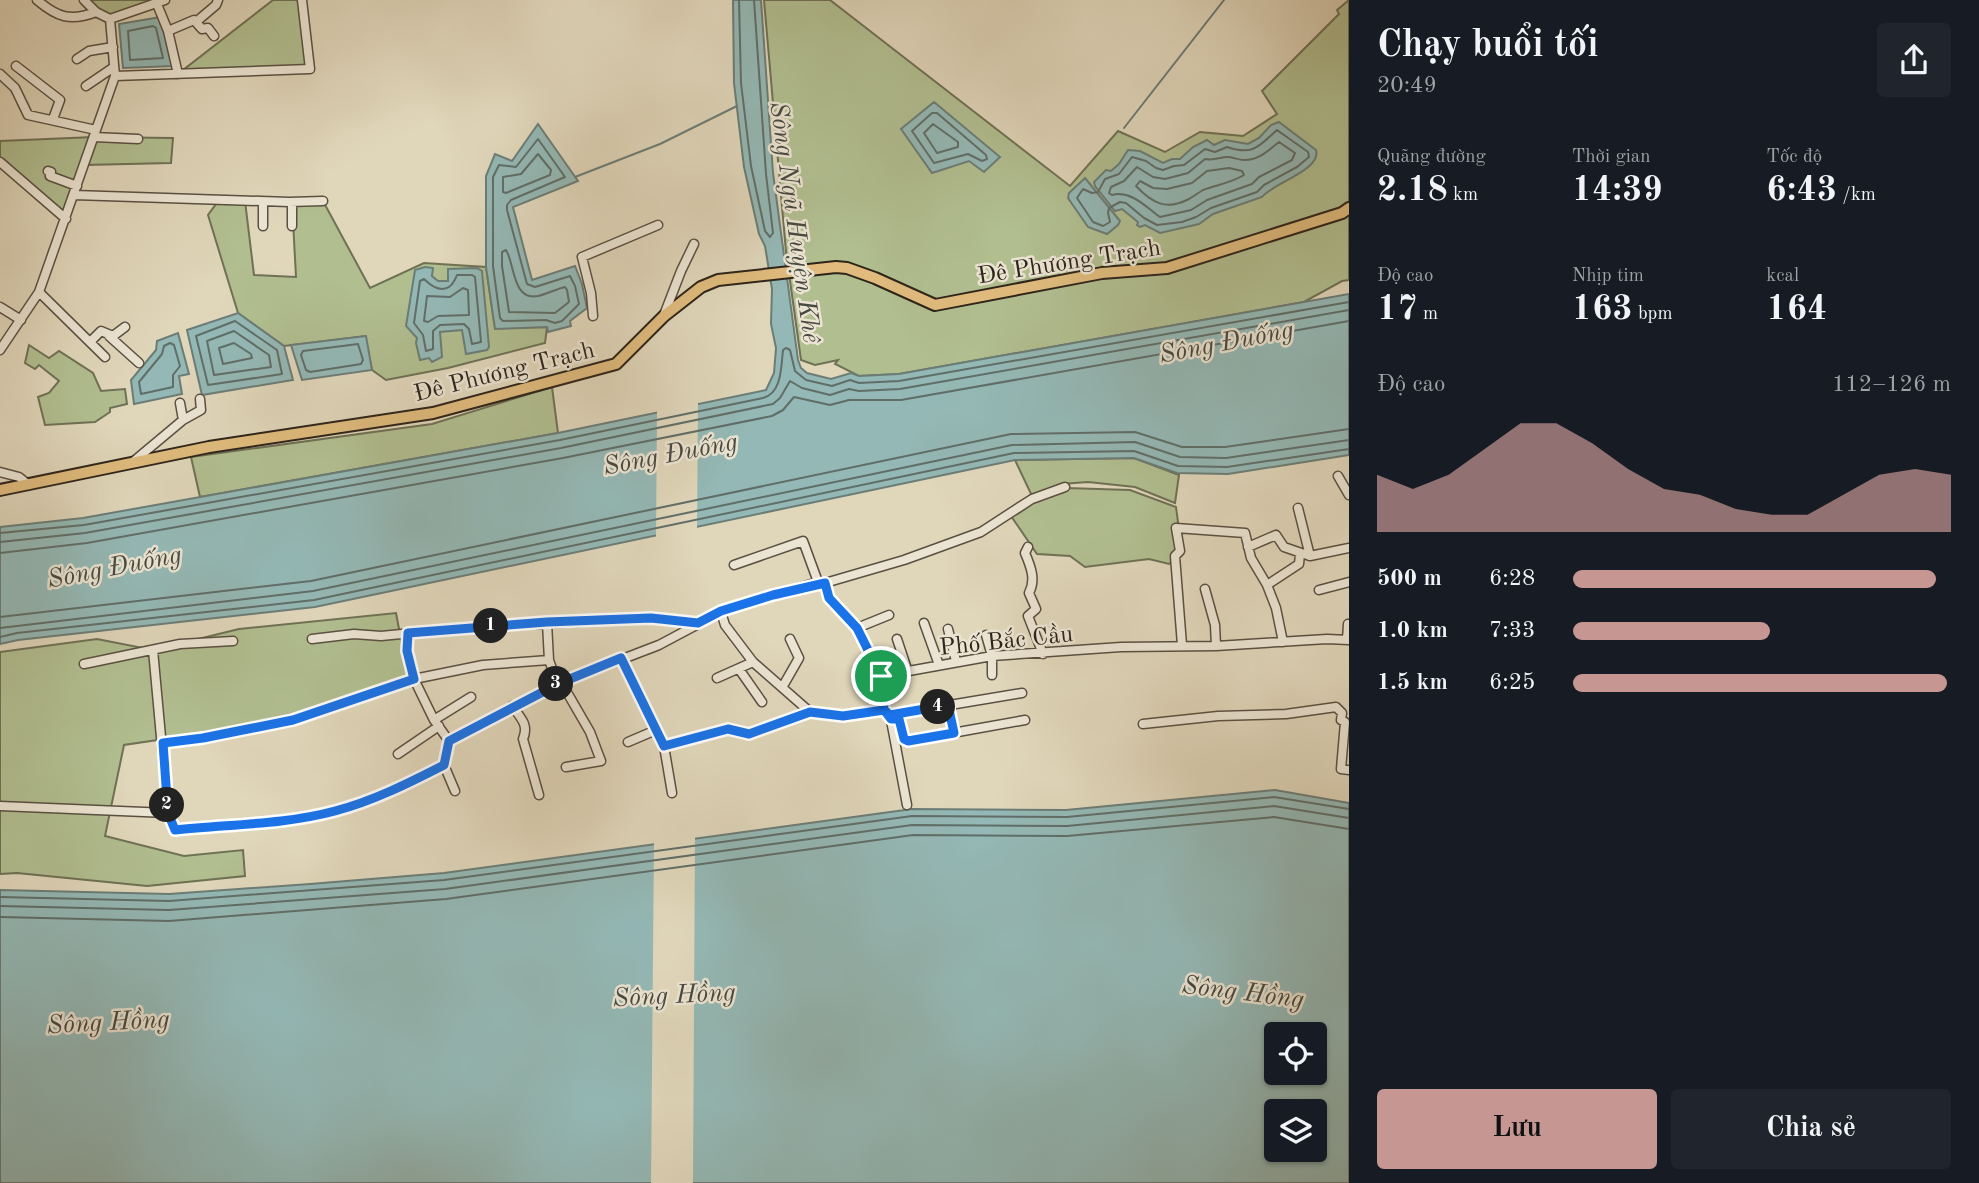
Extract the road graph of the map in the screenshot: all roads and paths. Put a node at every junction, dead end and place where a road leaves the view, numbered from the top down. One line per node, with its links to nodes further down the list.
1 (37, 0): 6 (street)
2 (84, 0): 6 (street)
3 (218, 0): 8 (street)
4 (302, 0): 16 (street)
5 (161, 2): 7 (street); 9 (street)
6 (96, 12): 7 (street)
7 (110, 19): 11 (street)
8 (196, 22): 9 (street); 10 (street)
9 (168, 31): 16 (street)
10 (214, 36)
11 (113, 47): 12 (street); 14 (street)
12 (78, 59)
13 (16, 66): 18 (street)
14 (115, 71): 16 (street); 17 (street); 19 (street)
15 (0, 74): 18 (street)
16 (178, 74)
17 (86, 86)
18 (53, 119): 19 (street)
19 (95, 133): 20 (street); 23 (street)
20 (138, 139)
21 (0, 162): 29 (street)
22 (48, 171): 23 (street)
23 (77, 186): 24 (street)
24 (74, 195): 26 (street); 29 (street)
25 (323, 201): 27 (street)
26 (263, 202): 27 (street); 31 (street)
27 (292, 202): 32 (street)
28 (1349, 208): 37 (main road, Đê Phương Trạch)
29 (66, 219): 34 (street)
30 (658, 225): 36 (street)
31 (263, 226)
32 (292, 226)
33 (694, 244): 37 (street)
34 (39, 292): 38 (street); 41 (street)
35 (0, 307): 38 (street)
36 (593, 316)
37 (664, 316): 48 (main road, Đê Phương Trạch)
38 (20, 320): 42 (street)
39 (125, 327): 40 (street)
40 (109, 336): 41 (street); 44 (street)
41 (90, 342): 43 (street)
42 (0, 350)
43 (105, 357)
44 (139, 363)
45 (200, 399): 47 (street)
46 (180, 403): 47 (street)
47 (183, 420): 48 (street)
48 (132, 463): 51 (main road, Đê Phương Trạch)
49 (0, 472): 51 (street)
50 (1338, 476): 54 (street)
51 (30, 485): 53 (main road, Đê Phương Trạch)
52 (1065, 487): 62 (street)
53 (0, 490)
54 (1349, 495)
55 (1298, 508): 60 (street)
56 (1028, 547): 86 (street)
57 (1248, 547): 59 (street); 64 (street); 83 (street)
58 (1349, 548): 60 (street)
59 (1300, 554): 60 (street); 64 (street)
60 (1310, 556)
61 (734, 565): 62 (street)
62 (822, 582): 67 (street); 73 (street)
63 (1349, 582): 66 (street)
64 (1266, 585): 82 (street)
65 (1205, 589): 84 (street)
66 (1319, 590)
67 (721, 611): 70 (street); 91 (street)
68 (889, 615): 73 (street)
69 (547, 622): 70 (street); 75 (street); 89 (street)
70 (698, 623): 88 (street)
71 (923, 623): 93 (street)
72 (1348, 624): 80 (street)
73 (857, 628): 97 (street)
74 (948, 629): 90 (street)
75 (408, 633): 77 (street); 99 (street)
76 (986, 635): 87 (street)
77 (312, 639)
78 (790, 639): 102 (street)
79 (897, 639): 95 (street)
80 (1348, 640): 82 (street, Phố Bắc Cầu)
81 (233, 641): 85 (street)
82 (1283, 642): 84 (street, Phố Bắc Cầu)
83 (1182, 645): 84 (street, Phố Bắc Cầu); 86 (street, Phố Bắc Cầu)
84 (1216, 646)
85 (153, 650): 92 (street); 117 (street)
86 (1043, 654): 87 (street, Phố Bắc Cầu)
87 (992, 656): 90 (street, Phố Bắc Cầu); 96 (street)
88 (621, 658): 101 (street); 113 (street)
89 (549, 660): 99 (street); 101 (street)
90 (956, 661): 93 (street, Phố Bắc Cầu)
91 (754, 662): 94 (street); 102 (street)
92 (84, 664)
93 (939, 665): 95 (street, Phố Bắc Cầu)
94 (739, 669): 98 (street); 105 (street)
95 (908, 672): 97 (street, Phố Bắc Cầu)
96 (992, 675)
97 (881, 676): 100 (street, Phố Bắc Cầu); 109 (street)
98 (717, 678)
99 (414, 679): 111 (street); 117 (street)
100 (861, 680)
101 (560, 683): 107 (street); 121 (street)
102 (783, 687): 108 (street)
103 (1022, 693): 106 (street)
104 (471, 696): 111 (street)
105 (762, 702)
106 (948, 705): 109 (street); 114 (street)
107 (512, 706): 115 (street); 125 (street)
108 (810, 712): 109 (street); 118 (street)
109 (889, 715): 114 (street); 126 (street)
110 (1025, 720): 114 (street)
111 (437, 723): 115 (street); 119 (street)
112 (1143, 724): 122 (street)
113 (656, 730): 116 (street); 118 (street)
114 (954, 733)
115 (449, 741): 120 (street)
116 (628, 742)
117 (163, 743): 128 (street)
118 (664, 746): 124 (street)
119 (398, 754)
120 (444, 765): 123 (street); 128 (street)
121 (566, 768)
122 (1349, 770)
123 (455, 791)
124 (672, 793)
125 (539, 795)
126 (907, 805)
127 (0, 806): 128 (street)
128 (168, 813)

